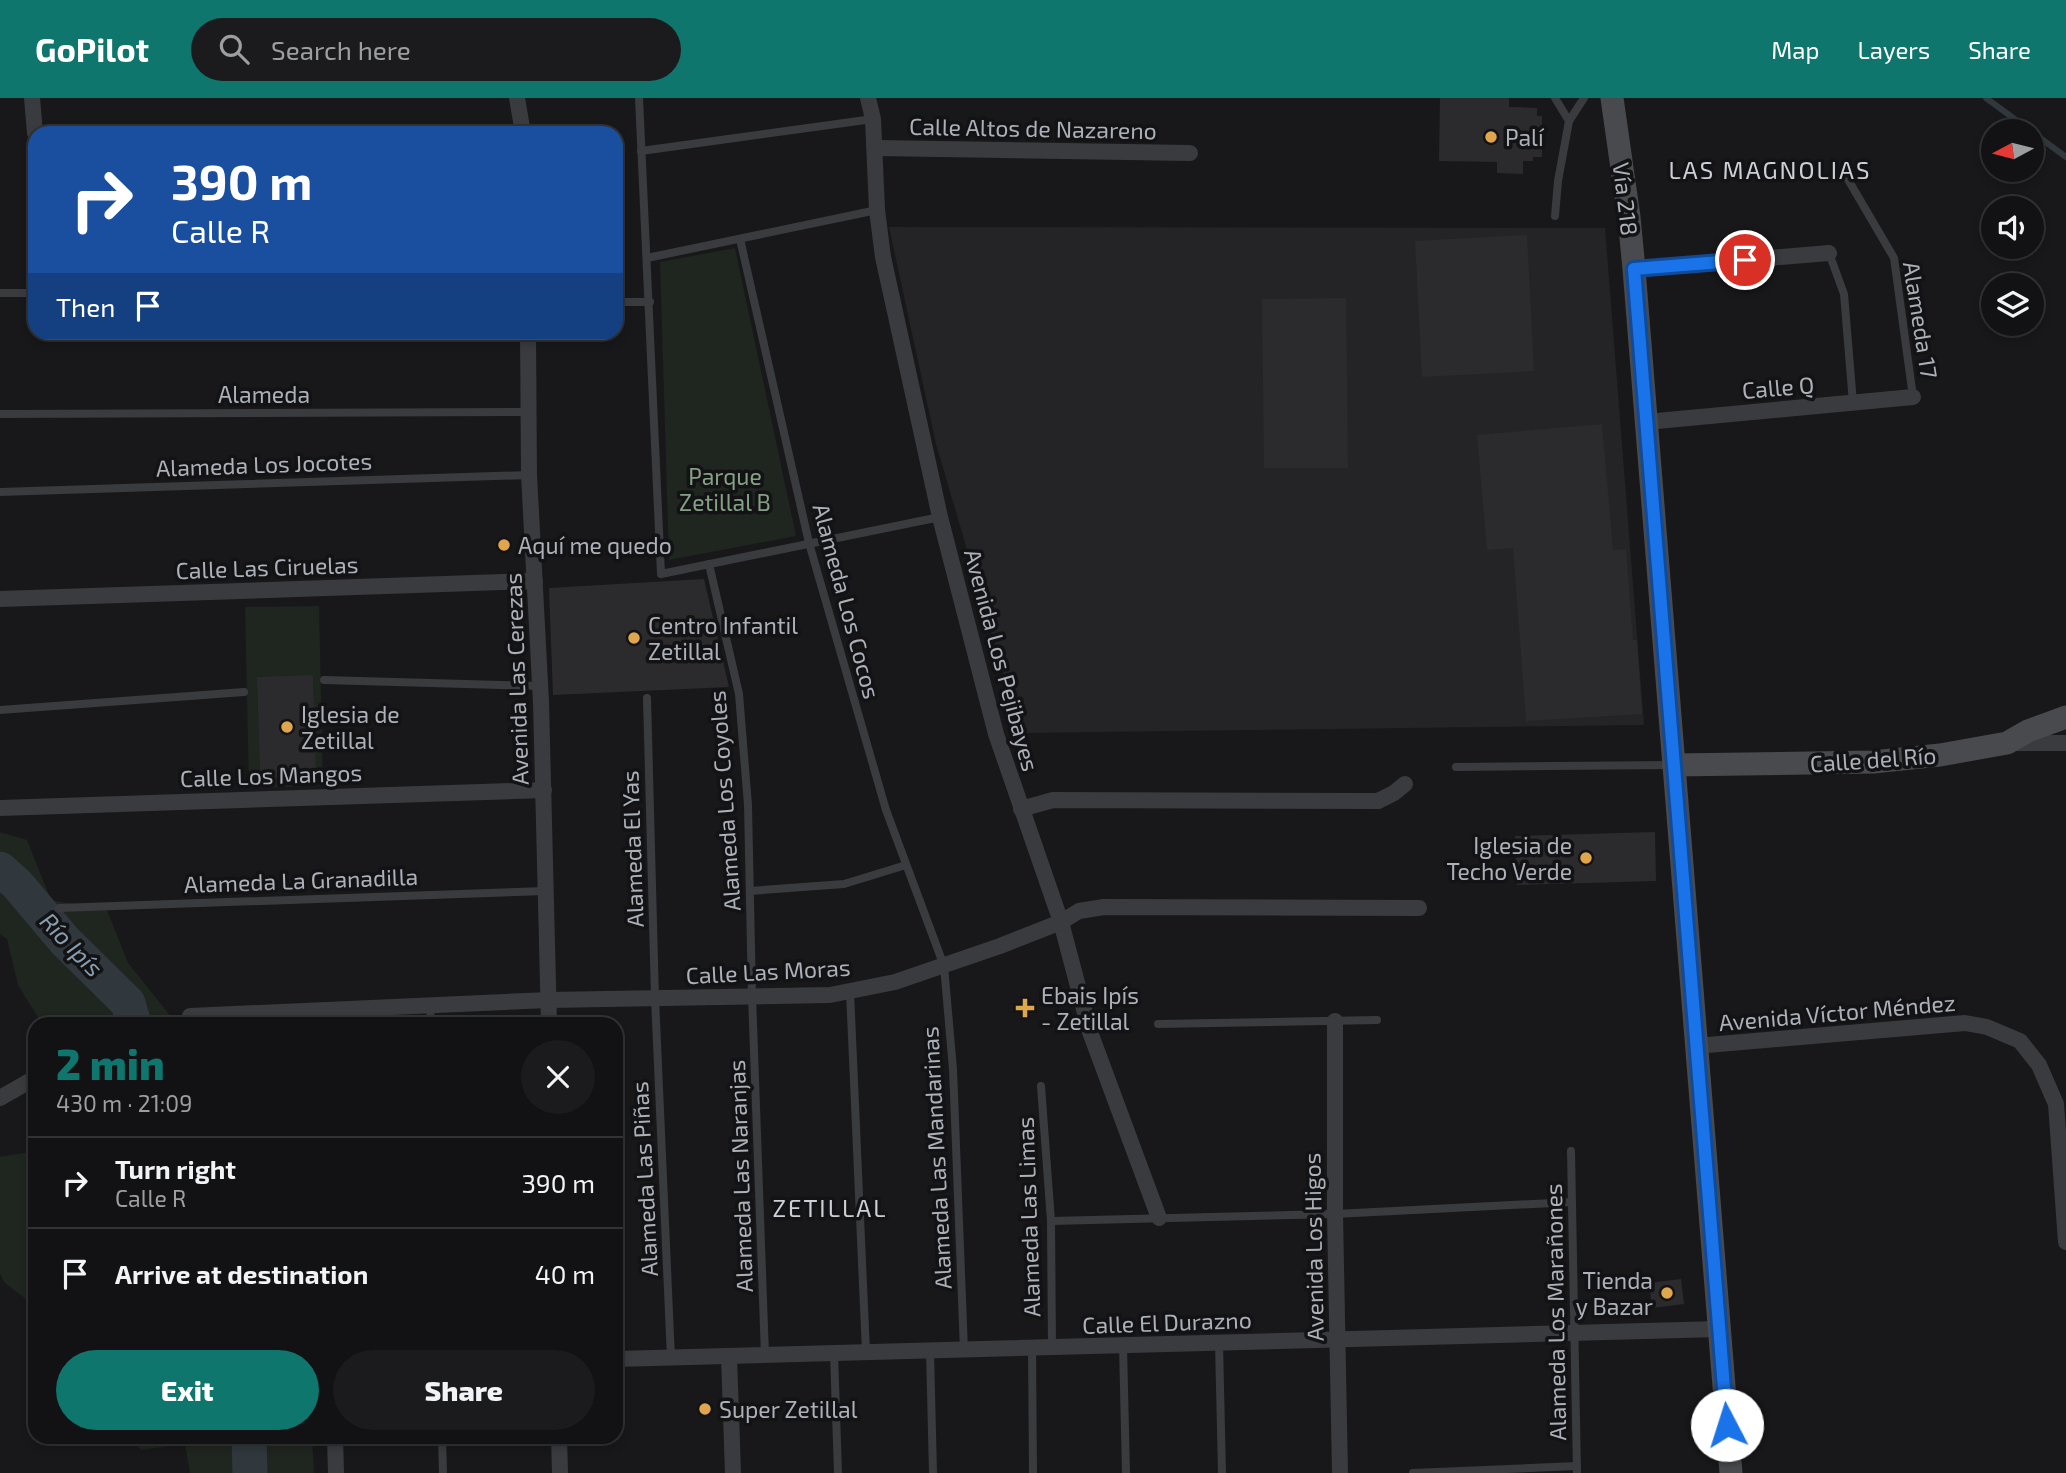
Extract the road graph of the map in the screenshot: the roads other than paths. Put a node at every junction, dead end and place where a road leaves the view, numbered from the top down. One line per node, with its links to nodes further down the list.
1 (32, 98): 10 (street)
2 (517, 98): 11 (street)
3 (639, 98): 13 (lane)
4 (868, 98): 8 (street, Avenida Los Pejibayes)
5 (1555, 98): 9 (lane)
6 (1584, 98): 9 (lane)
7 (1612, 98): 21 (main road, Vía 218)
8 (873, 119): 12 (street, Avenida Los Pejibayes); 13 (lane)
9 (1569, 121): 17 (lane)
10 (34, 126)
11 (522, 126)
12 (876, 148): 14 (street, Calle Altos de Nazareno); 16 (street, Avenida Los Pejibayes)
13 (642, 151): 20 (lane)
14 (1190, 153)
15 (1846, 176): 27 (lane, Alameda 17)
16 (877, 210): 18 (lane); 34 (street, Avenida Los Pejibayes)
17 (1555, 216)
18 (740, 239): 20 (lane); 35 (lane, Alameda Los Cocos)
19 (1829, 253): 21 (street); 28 (lane)
20 (647, 258): 25 (lane)
21 (1634, 269): 31 (main road, Vía 218)
22 (0, 293): 23 (lane)
23 (28, 293)
24 (623, 302): 25 (lane)
25 (650, 302): 36 (lane)
26 (528, 340): 29 (street, Avenida Las Cerezas)
27 (1913, 397): 28 (street, Calle Q)
28 (1853, 403): 31 (street, Calle Q)
29 (529, 412): 30 (lane, Alameda); 32 (street, Avenida Las Cerezas)
30 (0, 414)
31 (1646, 422): 47 (main road, Vía 218)
32 (529, 475): 33 (lane, Alameda Los Jocotes); 37 (street, Avenida Las Cerezas)
33 (0, 492)
34 (940, 517): 35 (lane); 52 (street, Avenida Los Pejibayes)
35 (809, 543): 36 (lane); 53 (lane, Alameda Los Cocos)
36 (709, 565): 55 (lane, Alameda Los Coyoles)
37 (535, 581): 38 (street, Calle Las Ciruelas); 40 (street, Avenida Las Cerezas)
38 (0, 598)
39 (324, 680): 40 (lane)
40 (540, 685): 50 (street, Avenida Las Cerezas)
41 (244, 692): 43 (lane)
42 (647, 698): 62 (lane, Alameda El Yas)
43 (0, 710)
44 (2066, 717): 45 (main road, Calle del Río)
45 (2007, 743): 46 (street); 47 (main road, Calle del Río)
46 (2066, 743)
47 (1674, 765): 48 (lane); 72 (main road, Vía 218)
48 (1456, 766)
49 (1405, 784): 52 (street)
50 (544, 790): 51 (street, Calle Los Mangos); 54 (street, Avenida Las Cerezas)
51 (0, 808)
52 (1021, 809): 58 (street, Avenida Los Pejibayes)
53 (906, 865): 55 (lane); 59 (lane, Alameda Los Cocos)
54 (545, 891): 56 (lane, Alameda La Granadilla); 63 (street, Avenida Las Cerezas)
55 (750, 891): 61 (lane, Alameda Los Coyoles)
56 (59, 908)
57 (1419, 908): 58 (street, Calle Las Moras)
58 (1061, 922): 59 (street, Calle Las Moras); 79 (street, Avenida Los Pejibayes)
59 (944, 966): 60 (street, Calle Las Moras); 90 (lane, Alameda Las Mandarinas)
60 (850, 992): 61 (street, Calle Las Moras); 91 (lane)
61 (752, 996): 62 (street, Calle Las Moras); 93 (lane, Alameda Las Naranjas)
62 (655, 998): 63 (street, Calle Las Moras); 95 (lane, Alameda Las Piñas)
63 (549, 1000): 64 (street, Calle Las Moras); 68 (street, Avenida Las Cerezas)
64 (430, 1006): 66 (street, Calle Las Moras); 67 (lane)
65 (190, 1016): 66 (street, Calle Las Moras)
66 (320, 1017)
67 (431, 1017)
68 (549, 1017)
69 (1377, 1020): 70 (lane)
70 (1335, 1021): 71 (lane); 78 (street, Avenida Los Higos)
71 (1158, 1024)
72 (1696, 1046): 81 (street, Avenida Víctor Méndez); 82 (main road, Vía 218)
73 (28, 1081): 75 (street)
74 (1041, 1086): 80 (lane, Alameda Las Limas)
75 (0, 1098)
76 (1571, 1151): 77 (lane, Alameda Los Marañones)
77 (1572, 1202): 78 (lane); 83 (lane, Alameda Los Marañones)
78 (1335, 1214): 79 (lane); 84 (street, Avenida Los Higos)
79 (1159, 1218): 80 (lane)
80 (1051, 1221): 87 (lane, Alameda Las Limas)
81 (2066, 1242)
82 (1719, 1329): 83 (street, Calle El Durazno); 112 (main road, Vía 218)
83 (1575, 1333): 84 (street, Calle El Durazno); 100 (lane, Alameda Los Marañones)
84 (1337, 1340): 85 (street, Calle El Durazno); 110 (street, Avenida Los Higos)
85 (1219, 1343): 86 (street, Calle El Durazno); 109 (lane)
86 (1123, 1346): 87 (street, Calle El Durazno); 108 (lane)
87 (1052, 1347): 88 (street, Calle El Durazno)
88 (1032, 1348): 90 (street, Calle El Durazno); 107 (lane)
89 (930, 1350): 90 (street, Calle El Durazno); 91 (street, Calle El Durazno); 106 (lane)
90 (964, 1350)
91 (866, 1352): 92 (street, Calle El Durazno)
92 (834, 1353): 93 (street, Calle El Durazno); 105 (lane)
93 (765, 1355): 94 (street, Calle El Durazno)
94 (729, 1356): 95 (street, Calle El Durazno); 104 (street)
95 (671, 1358): 96 (street, Calle El Durazno)
96 (623, 1359)
97 (335, 1444): 101 (street)
98 (442, 1444): 102 (lane)
99 (559, 1444): 103 (street)
100 (1577, 1469): 111 (lane)
101 (336, 1473)
102 (443, 1473)
103 (560, 1473)
104 (733, 1473)
105 (838, 1473)
106 (933, 1473)
107 (1033, 1473)
108 (1126, 1473)
109 (1222, 1473)
110 (1340, 1473)
111 (1413, 1473)
112 (1731, 1473)

